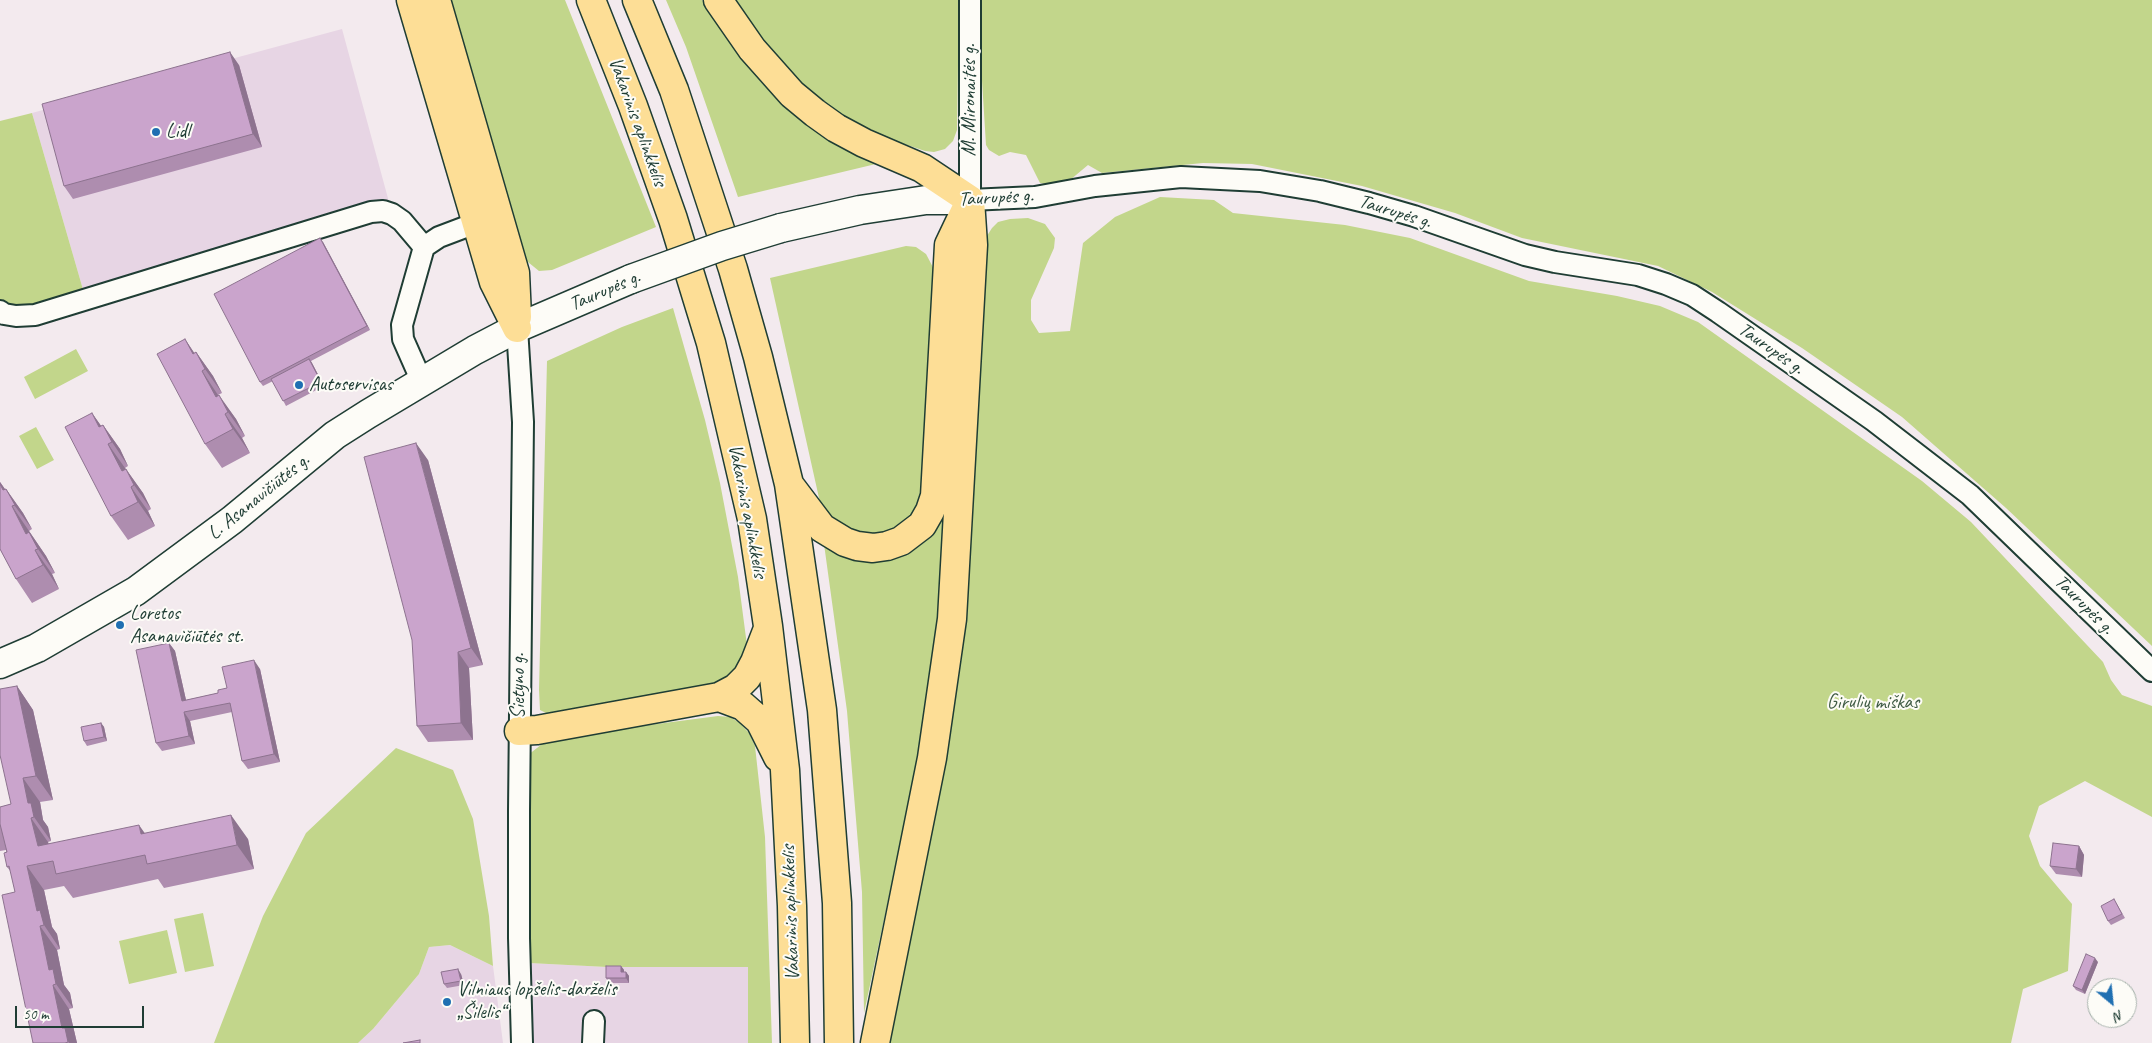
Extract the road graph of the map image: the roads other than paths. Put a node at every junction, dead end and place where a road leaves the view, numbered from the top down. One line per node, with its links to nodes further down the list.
1 (411, 0): 8 (highway)
2 (436, 0): 11 (highway)
3 (591, 0): 14 (highway, Vakarinis aplinkkelis)
4 (637, 0): 13 (highway, Vakarinis aplinkkelis)
5 (718, 0): 7 (highway)
6 (970, 0): 7 (street, M. Mironaitės g.)
7 (970, 200): 11 (main road, Taurupės g., bridge); 13 (highway); 16 (street, Taurupės g.); 25 (highway)
8 (476, 223): 9 (street); 11 (highway)
9 (424, 247): 10 (street); 12 (street)
10 (0, 311)
11 (517, 328): 12 (main road, L. Asanavičiūtės g.); 18 (street, Sietyno g.)
12 (422, 382): 15 (main road, L. Asanavičiūtės g.)
13 (788, 484): 24 (highway, Vakarinis aplinkkelis)
14 (768, 626): 17 (highway); 19 (highway, Vakarinis aplinkkelis)
15 (0, 664)
16 (2152, 671)
17 (719, 697): 18 (highway); 19 (highway)
18 (519, 731): 21 (street, Sietyno g.)
19 (785, 770): 23 (highway, Vakarinis aplinkkelis)
20 (594, 1021): 22 (street)
21 (522, 1043)
22 (593, 1043)
23 (795, 1043)
24 (839, 1043)
25 (875, 1043)

